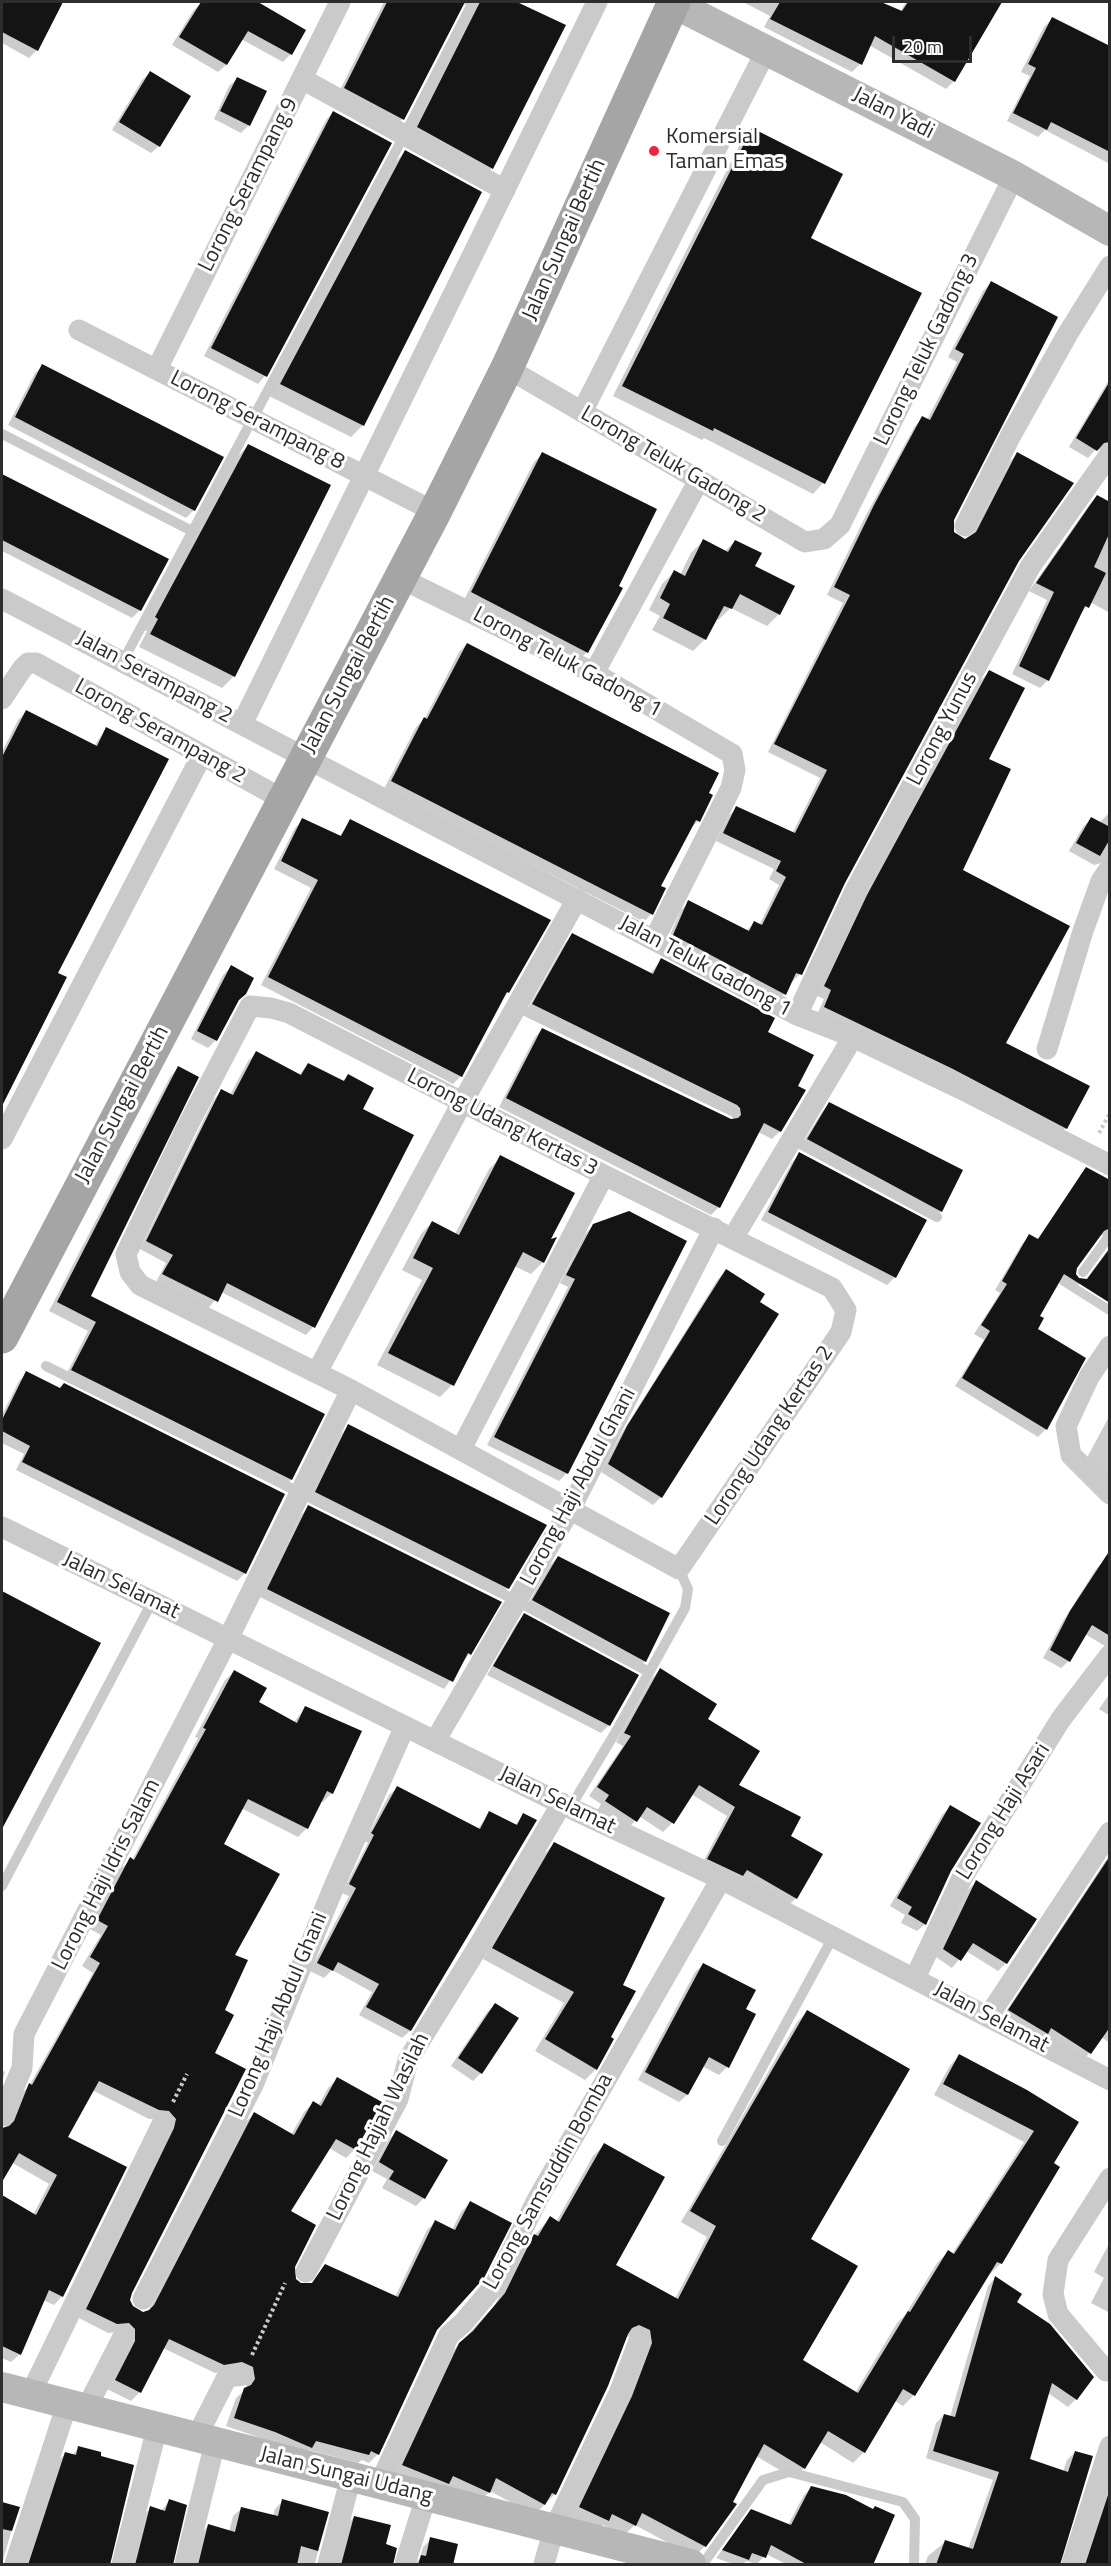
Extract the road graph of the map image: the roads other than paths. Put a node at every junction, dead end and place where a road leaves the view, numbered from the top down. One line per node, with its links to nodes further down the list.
1 (340, 2): 6 (street, Lorong Serampang 9)
2 (473, 2): 7 (lane)
3 (597, 2): 9 (street)
4 (673, 2): 5 (street, Jalan Yadi); 13 (main road, Jalan Sungai Bertih)
5 (767, 49): 8 (street, Jalan Yadi); 15 (street)
6 (302, 79): 7 (street); 14 (street, Lorong Serampang 9)
7 (405, 134): 9 (street); 16 (lane)
8 (1014, 176): 10 (street, Jalan Yadi); 22 (street, Lorong Teluk Gadong 3)
9 (505, 190): 19 (street)
10 (1110, 231)
11 (1110, 266): 23 (street)
12 (79, 330): 14 (street, Lorong Serampang 8)
13 (507, 368): 15 (street, Lorong Teluk Gadong 2); 21 (main road, Jalan Sungai Bertih)
14 (157, 369): 16 (street, Lorong Serampang 8)
15 (582, 412): 20 (street, Lorong Teluk Gadong 2)
16 (253, 419): 19 (street, Lorong Serampang 8); 24 (lane)
17 (2, 434): 24 (lane)
18 (1110, 454): 38 (street, Lorong Yunus)
19 (364, 476): 21 (street, Lorong Serampang 8); 30 (street)
20 (699, 480): 22 (street, Lorong Teluk Gadong 2); 28 (street)
21 (435, 512): 25 (main road, Jalan Sungai Bertih)
22 (840, 525)
23 (965, 526)
24 (192, 531): 27 (lane)
25 (400, 578): 28 (street, Lorong Teluk Gadong 1); 32 (main road, Jalan Sungai Bertih)
26 (2, 598): 27 (street, Jalan Serampang 2)
27 (123, 662): 30 (street, Jalan Serampang 2)
28 (594, 673): 36 (street, Lorong Teluk Gadong 1)
29 (3, 694): 31 (street, Lorong Serampang 2)
30 (242, 724): 32 (street, Jalan Serampang 2)
31 (202, 755): 33 (street, Lorong Serampang 2); 43 (street)
32 (306, 757): 33 (main road, Jalan Sungai Bertih); 35 (street, Jalan Teluk Gadong 1)
33 (284, 800): 52 (main road, Jalan Sungai Bertih)
34 (1110, 868): 40 (street)
35 (577, 899): 36 (street, Jalan Teluk Gadong 1); 37 (street)
36 (654, 940): 38 (street, Jalan Teluk Gadong 1)
37 (517, 1007): 41 (street); 42 (lane)
38 (797, 1015): 39 (street, Jalan Teluk Gadong 1)
39 (853, 1037): 44 (street); 45 (street, Jalan Teluk Gadong 1)
40 (1047, 1049)
41 (462, 1103): 46 (street, Lorong Udang Kertas 3); 55 (street); 55 (street, Lorong Udang Kertas 3)
42 (734, 1112)
43 (2, 1139)
44 (791, 1139): 47 (lane); 50 (street)
45 (1110, 1164)
46 (604, 1175): 48 (street, Lorong Udang Kertas 3); 57 (street)
47 (937, 1217)
48 (714, 1228): 50 (street, Lorong Udang Kertas 3); 60 (street, Lorong Haji Abdul Ghani)
49 (1110, 1236): 51 (lane)
50 (733, 1238): 64 (street, Lorong Udang Kertas 2)
51 (1083, 1272)
52 (2, 1337)
53 (1110, 1346): 59 (street)
54 (46, 1366): 58 (lane)
55 (317, 1372): 56 (street)
56 (351, 1390): 57 (street); 58 (street, Lorong Haji Idris Salam)
57 (461, 1449): 60 (street)
58 (299, 1494): 65 (lane); 67 (street, Lorong Haji Idris Salam)
59 (1110, 1494)
60 (571, 1508): 64 (street); 65 (street, Lorong Haji Abdul Ghani)
61 (2, 1527): 63 (street, Jalan Selamat)
62 (2, 1537): 63 (lane)
63 (25, 1539): 66 (street, Jalan Selamat)
64 (680, 1569): 69 (lane)
65 (517, 1601): 69 (lane); 71 (street, Lorong Haji Abdul Ghani)
66 (152, 1602): 67 (street, Jalan Selamat); 75 (lane)
67 (228, 1639): 70 (street, Jalan Selamat); 80 (street, Lorong Haji Idris Salam)
68 (1110, 1655): 77 (street, Lorong Haji Asari)
69 (649, 1672): 72 (lane)
70 (405, 1726): 71 (street, Jalan Selamat); 85 (street, Lorong Haji Abdul Ghani)
71 (435, 1741): 72 (street, Jalan Selamat)
72 (566, 1805): 74 (street, Jalan Selamat); 84 (street, Lorong Hajjah Wasilah)
73 (1110, 1832): 78 (street)
74 (721, 1879): 76 (street, Jalan Selamat); 96 (street, Lorong Samsuddin Bomba)
75 (2, 1886)
76 (833, 1937): 77 (street, Jalan Selamat); 82 (lane)
77 (915, 1978): 78 (street, Jalan Selamat)
78 (988, 2017): 79 (street, Jalan Selamat)
79 (1110, 2080)
80 (2, 2115)
81 (164, 2122): 90 (street)
82 (722, 2141)
83 (1110, 2178): 88 (street)
84 (306, 2272)
85 (143, 2299)
86 (124, 2335): 91 (street)
87 (640, 2338): 98 (street)
88 (1106, 2371)
89 (243, 2375): 93 (street)
90 (16, 2391): 91 (street, Jalan Sungai Udang)
91 (76, 2407): 92 (street, Jalan Sungai Udang); 99 (street)
92 (158, 2428): 93 (street, Jalan Sungai Udang); 100 (street)
93 (206, 2440): 95 (street, Jalan Sungai Udang); 101 (street)
94 (1110, 2446): 108 (street)
95 (351, 2477): 96 (street, Jalan Sungai Udang); 102 (street)
96 (379, 2485): 97 (street, Jalan Sungai Udang)
97 (426, 2497): 98 (street, Jalan Sungai Udang); 103 (street)
98 (554, 2529): 104 (street); 105 (street, Jalan Sungai Udang)
99 (15, 2565)
100 (122, 2565)
101 (185, 2565)
102 (328, 2565)
103 (405, 2565)
104 (544, 2565)
105 (691, 2565)
106 (703, 2565): 107 (lane)
107 (914, 2565)
108 (1072, 2565)

